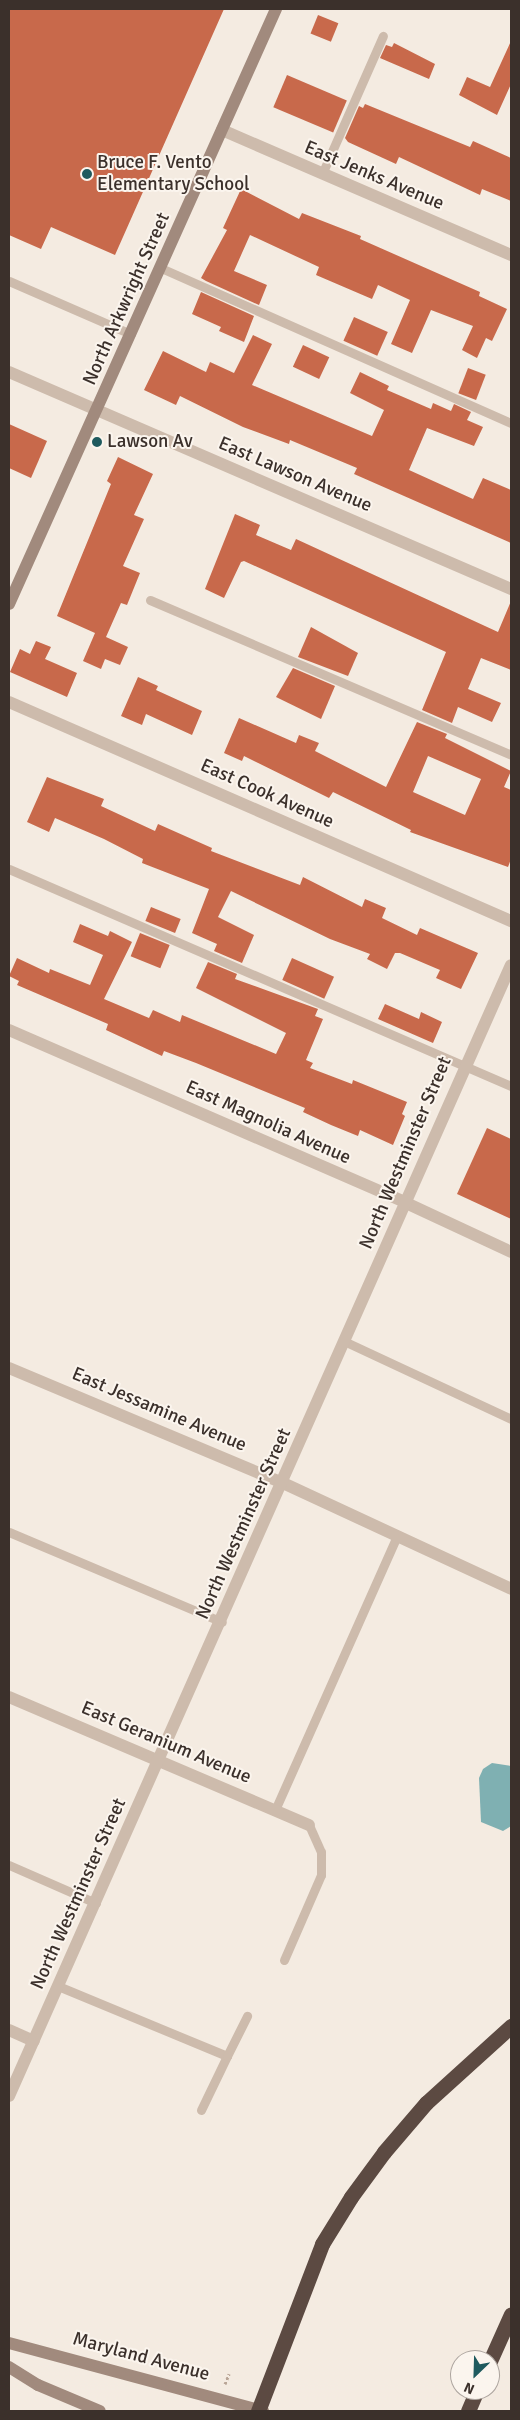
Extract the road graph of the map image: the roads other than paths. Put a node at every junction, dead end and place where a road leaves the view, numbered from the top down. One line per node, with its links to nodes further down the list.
1 (276, 9): 3 (street, North Arkwright Street)
2 (383, 36): 4 (lane)
3 (222, 130): 4 (street, East Jenks Avenue); 6 (street, North Arkwright Street)
4 (322, 174): 5 (street, East Jenks Avenue)
5 (511, 255)
6 (161, 268): 8 (street, North Arkwright Street); 11 (lane)
7 (9, 281): 8 (lane)
8 (131, 334): 10 (street, North Arkwright Street)
9 (9, 372): 10 (street, East Lawson Avenue)
10 (98, 410): 12 (street, East Lawson Avenue); 14 (street, North Arkwright Street)
11 (511, 423)
12 (511, 589)
13 (150, 600): 16 (lane)
14 (9, 604)
15 (9, 702): 18 (street, East Cook Avenue)
16 (511, 755)
17 (9, 869): 21 (lane)
18 (511, 921)
19 (511, 965): 21 (street, North Westminster Street)
20 (9, 1030): 23 (street, East Magnolia Avenue)
21 (465, 1064): 22 (lane); 23 (street, North Westminster Street)
22 (511, 1086)
23 (404, 1202): 24 (street, East Magnolia Avenue); 25 (street, North Westminster Street)
24 (511, 1252)
25 (346, 1342): 27 (lane); 28 (street, North Westminster Street)
26 (9, 1368): 28 (street, East Jessamine Avenue)
27 (511, 1419)
28 (283, 1483): 30 (street, East Jessamine Avenue); 32 (street, North Westminster Street)
29 (9, 1532): 32 (lane)
30 (397, 1536): 31 (street, East Jessamine Avenue); 35 (lane)
31 (511, 1589)
32 (222, 1622): 34 (street, North Westminster Street)
33 (9, 1697): 34 (street, East Geranium Avenue)
34 (159, 1761): 35 (street, East Geranium Avenue); 38 (street, North Westminster Street)
35 (275, 1810): 36 (street, East Geranium Avenue)
36 (309, 1825): 39 (lane)
37 (9, 1865): 38 (lane)
38 (96, 1903): 40 (street, North Westminster Street)
39 (284, 1960)
40 (58, 1986): 44 (street, North Westminster Street); 45 (lane)
41 (247, 2016): 45 (lane)
42 (511, 2026): 53 (highway)
43 (9, 2030): 44 (street)
44 (34, 2040): 46 (street, North Westminster Street)
45 (227, 2056): 47 (lane)
46 (9, 2096)
47 (202, 2110)
48 (511, 2314): 50 (highway)
49 (9, 2343): 53 (street, Maryland Avenue)
50 (495, 2350)
51 (9, 2367): 52 (street)
52 (100, 2411)
53 (260, 2411)

